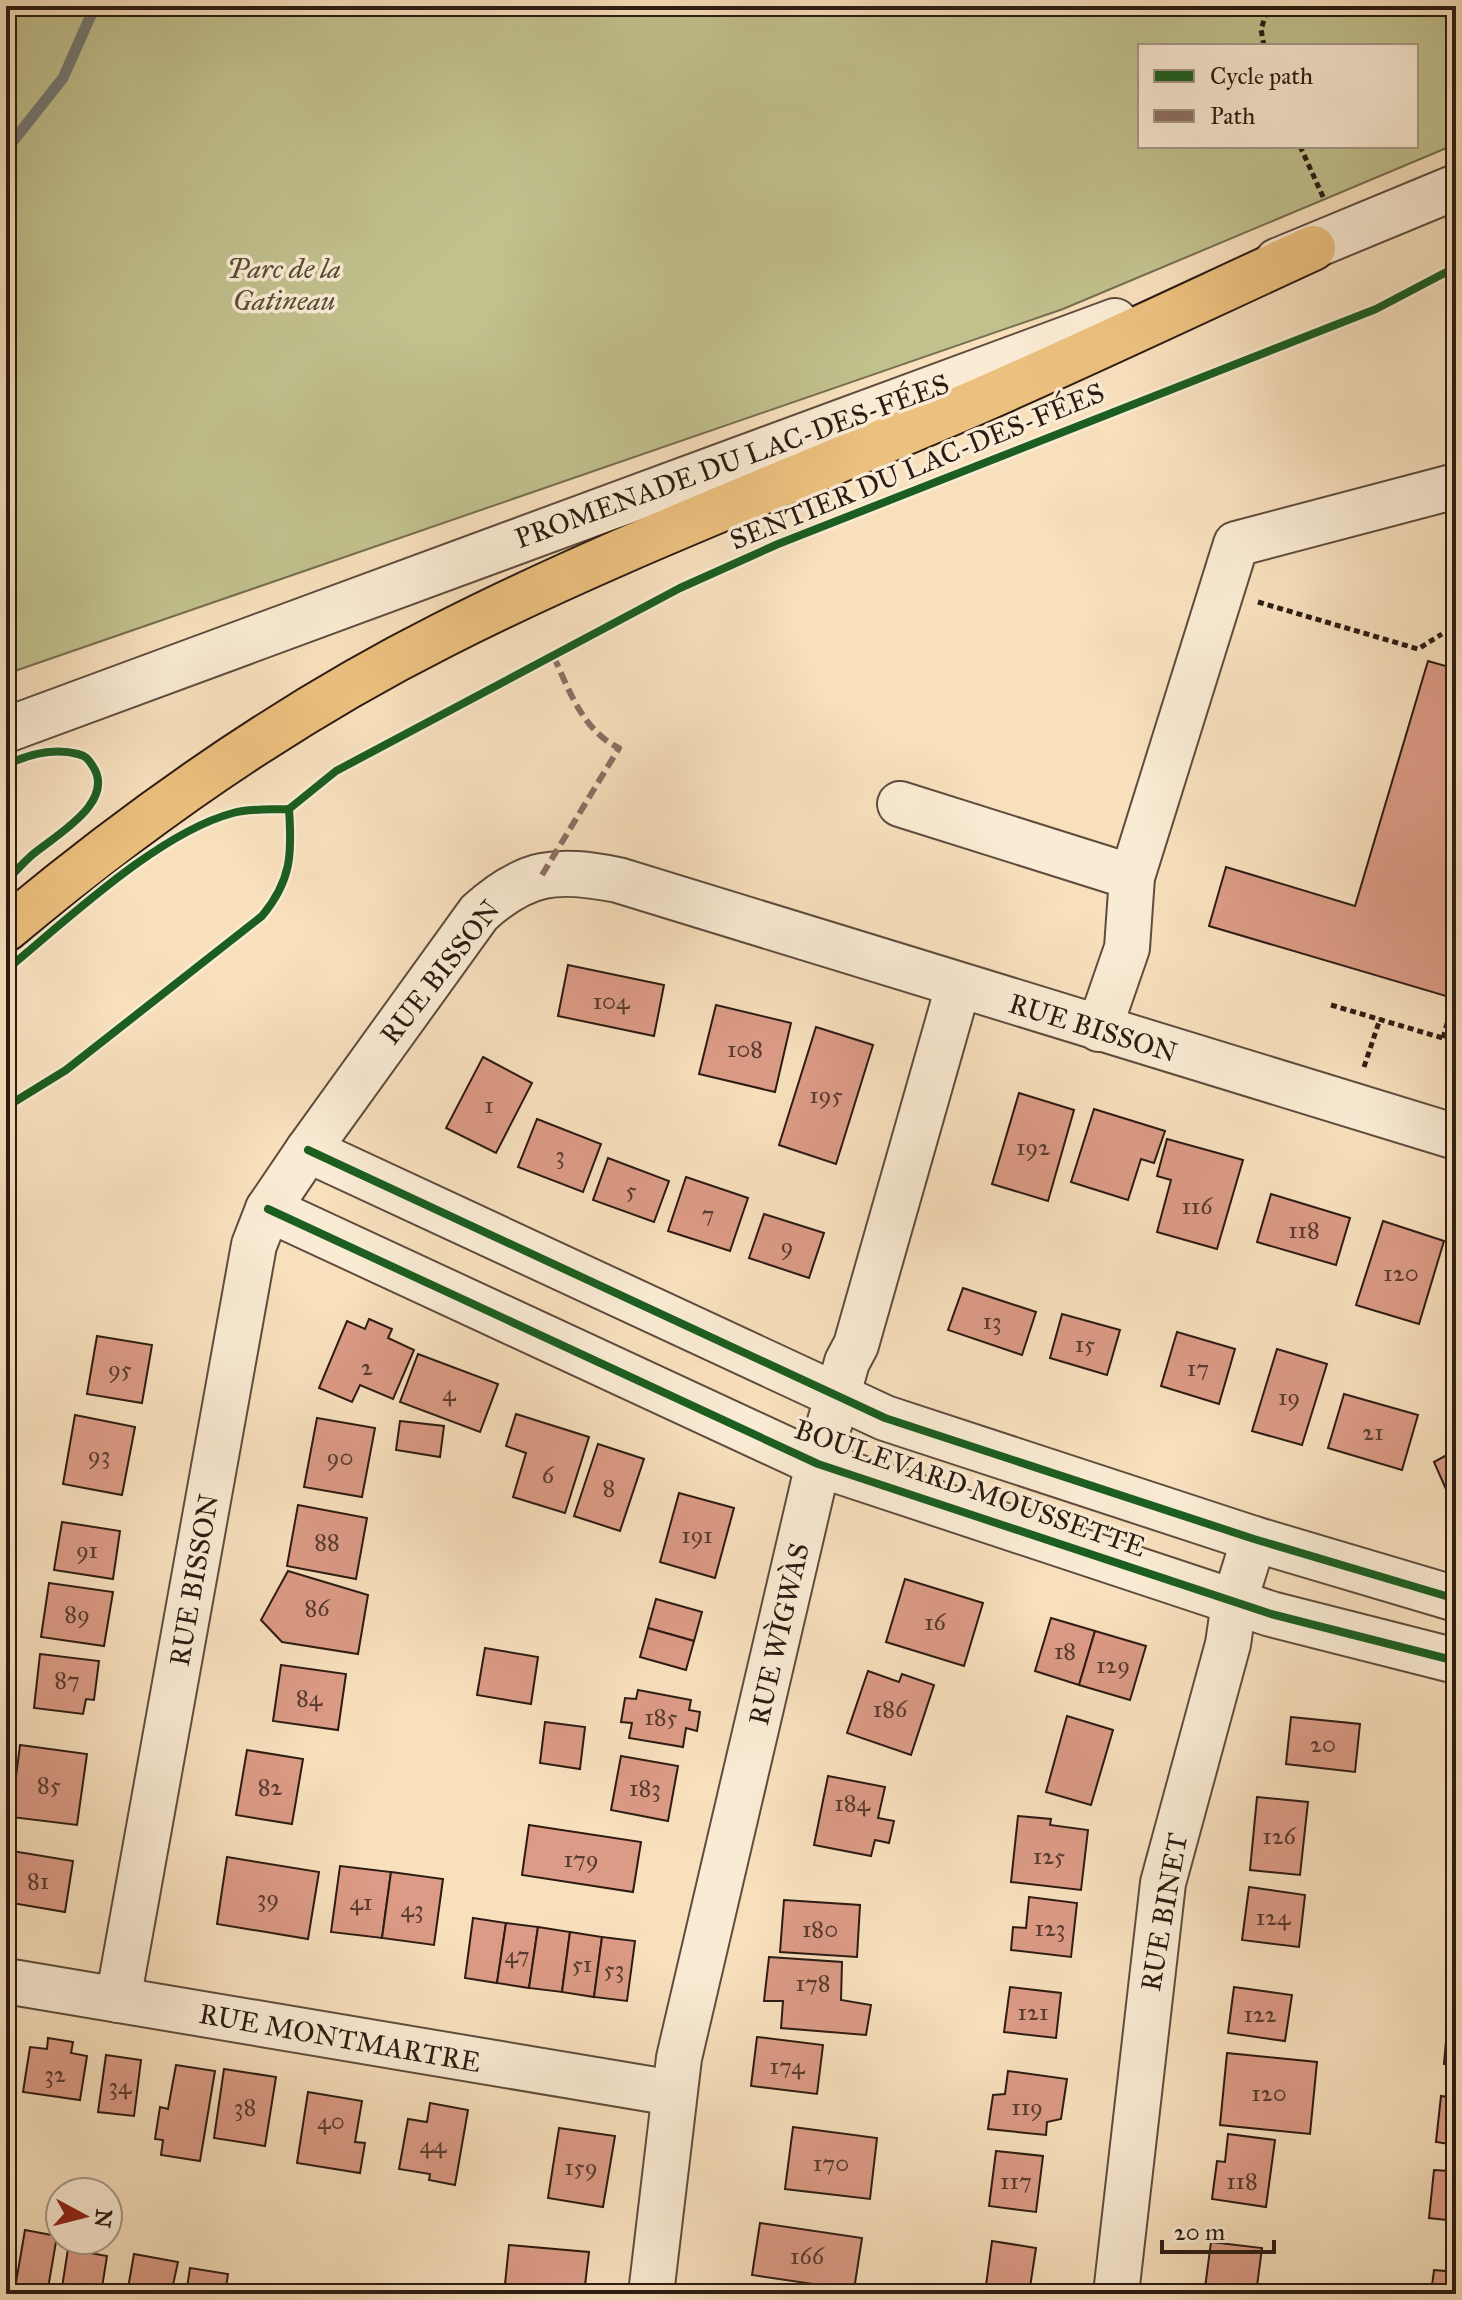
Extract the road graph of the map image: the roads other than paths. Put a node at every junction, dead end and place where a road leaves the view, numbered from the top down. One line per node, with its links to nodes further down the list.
1 (1456, 187): 2 (street, PROMENADE DU LAC-DES-FÉES)
2 (1327, 242): 4 (street, PROMENADE DU LAC-DES-FÉES); 7 (highway)
3 (1456, 486): 6 (street)
4 (6, 730)
5 (900, 804): 6 (street)
6 (1132, 877): 9 (street)
7 (6, 929)
8 (958, 987): 9 (street, RUE BISSON); 11 (street, RUE BISSON); 13 (street, RUE WÌGWÀS)
9 (1099, 1029): 10 (street, RUE BISSON)
10 (1456, 1137)
11 (308, 1150): 12 (street, RUE BISSON); 13 (street, BOULEVARD MOUSSETTE)
12 (268, 1209): 14 (street, BOULEVARD MOUSSETTE); 20 (street, RUE BISSON)
13 (836, 1397): 14 (street, RUE WÌGWÀS); 15 (street, BOULEVARD MOUSSETTE)
14 (818, 1464): 17 (street, BOULEVARD MOUSSETTE); 21 (street, RUE WÌGWÀS)
15 (1254, 1539): 16 (street, BOULEVARD MOUSSETTE); 17 (street, RUE BINET)
16 (1456, 1599)
17 (1234, 1603): 18 (street, BOULEVARD MOUSSETTE); 23 (street, RUE BINET)
18 (1456, 1661)
19 (6, 1981): 20 (street, RUE MONTMARTRE)
20 (118, 2000): 21 (street, RUE MONTMARTRE)
21 (673, 2093): 22 (street, RUE WÌGWÀS)
22 (651, 2294)
23 (1116, 2294)

